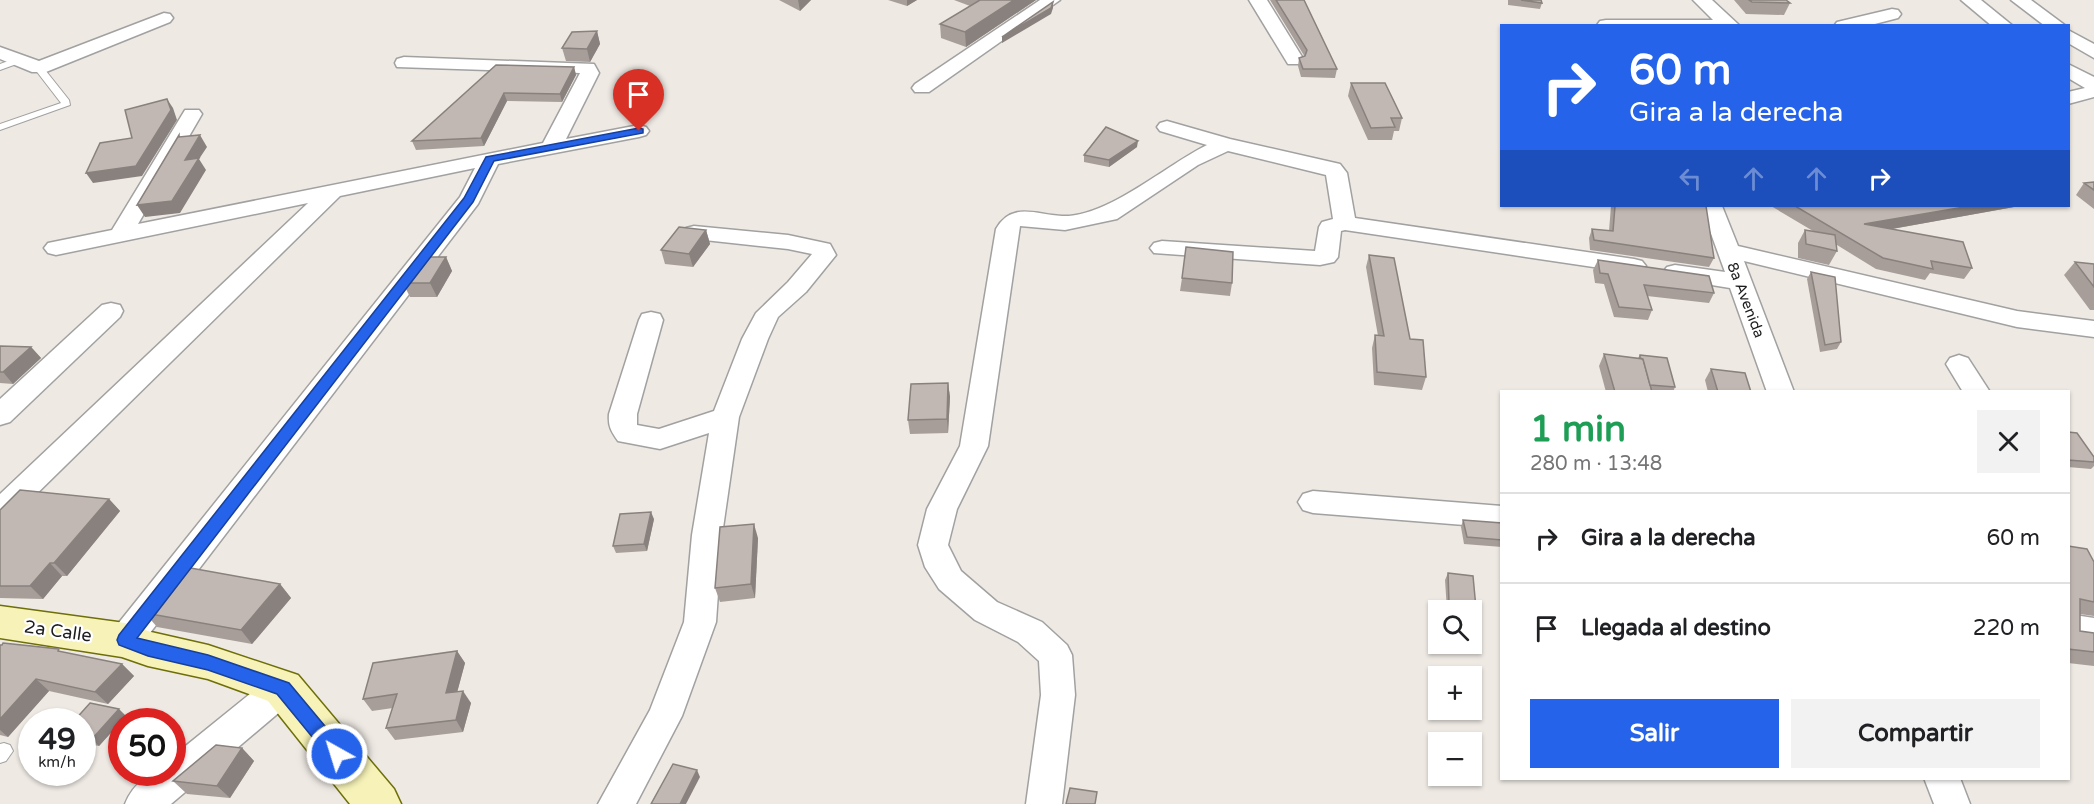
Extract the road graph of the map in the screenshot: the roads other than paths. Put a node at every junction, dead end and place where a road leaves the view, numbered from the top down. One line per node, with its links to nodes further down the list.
1 (1051, 0): 20 (street)
2 (1258, 0): 15 (street)
3 (1701, 0): 8 (street)
4 (1970, 0): 10 (street)
5 (2020, 0): 11 (street)
6 (1891, 13): 9 (street)
7 (164, 18): 17 (street)
8 (1729, 24)
9 (1850, 24)
10 (2001, 24)
11 (2054, 24)
12 (2070, 36): 13 (street)
13 (2094, 52)
14 (5, 59): 17 (street)
15 (1295, 60)
16 (404, 63): 28 (street)
17 (39, 68): 24 (lane)
18 (2070, 71): 19 (street)
19 (2094, 85)
20 (922, 88)
21 (2094, 91): 22 (street)
22 (2070, 97)
23 (192, 114): 34 (street)
24 (0, 126)
25 (1167, 127): 27 (street)
26 (639, 131): 28 (street)
27 (1225, 144): 32 (street); 59 (street)
28 (551, 147): 29 (street)
29 (490, 159): 30 (street); 53 (street)
30 (333, 191): 34 (street); 48 (street)
31 (1708, 207): 37 (street, 8a Avenida)
32 (1345, 223): 36 (street); 38 (street)
33 (694, 232): 46 (street)
34 (120, 235): 35 (street)
35 (56, 248)
36 (1162, 248)
37 (1727, 250): 38 (street, 8a Avenida); 41 (street)
38 (1740, 282): 43 (street, 8a Avenida)
39 (111, 311): 45 (street)
40 (651, 320): 46 (street)
41 (2094, 329)
42 (1959, 364): 44 (street)
43 (1780, 390)
44 (1976, 390)
45 (0, 415)
46 (725, 417): 58 (street)
47 (1313, 502): 49 (street)
48 (0, 513)
49 (1500, 517)
50 (0, 622): 53 (main road, 2a Calle)
51 (2070, 628): 52 (street)
52 (2094, 632)
53 (125, 640): 54 (main road, 2a Calle)
54 (283, 688): 56 (street); 57 (main road)
55 (1943, 780): 60 (street)
56 (143, 804)
57 (378, 804)
58 (616, 804)
59 (1044, 804)
60 (1952, 804)

